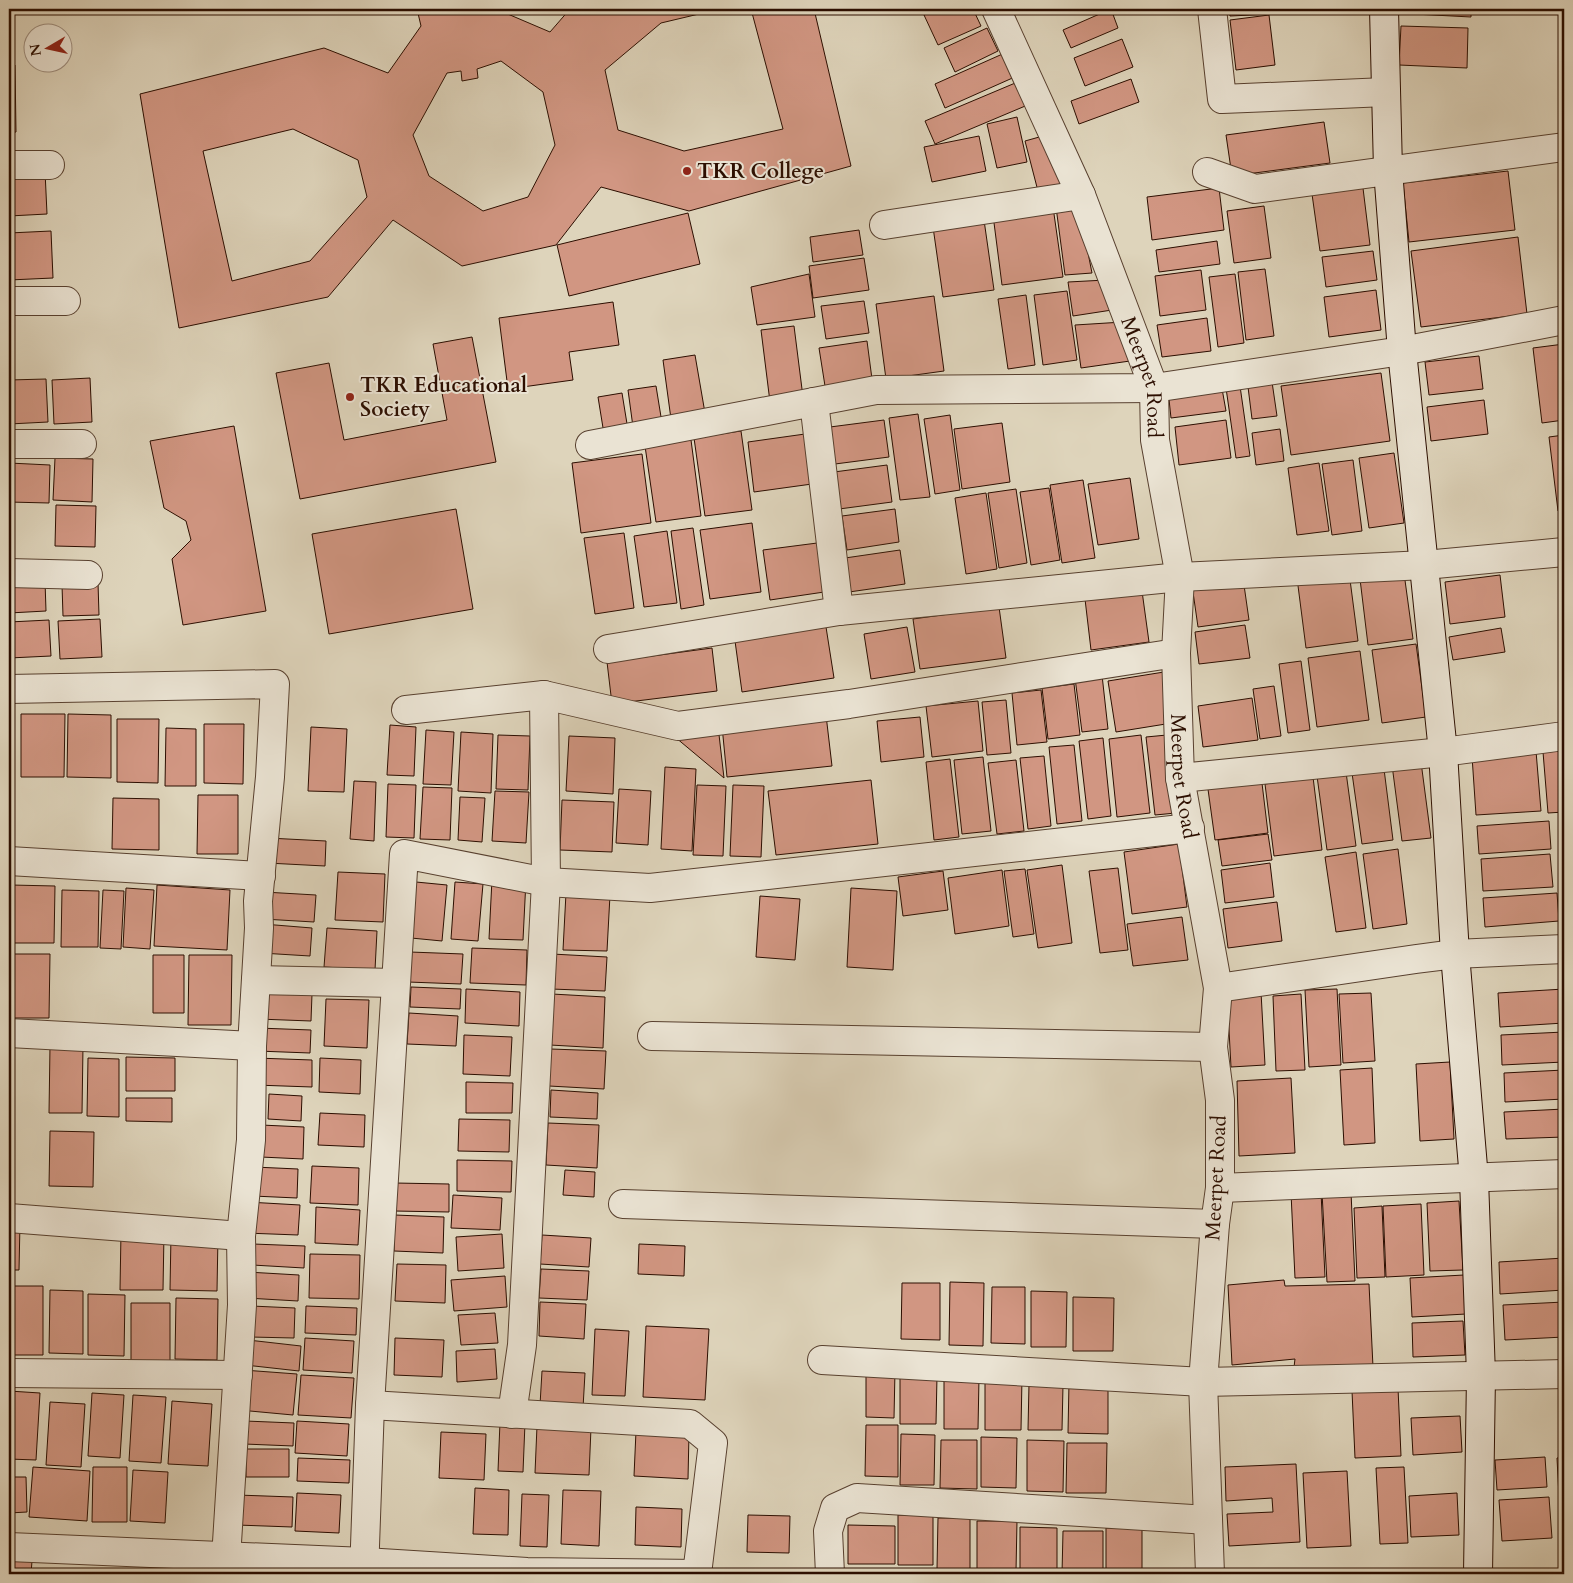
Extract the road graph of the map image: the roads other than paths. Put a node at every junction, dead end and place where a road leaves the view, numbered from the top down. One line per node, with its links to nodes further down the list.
1 (996, 9): 10 (street, Meerpet Road)
2 (1212, 9): 4 (street)
3 (1384, 9): 4 (street)
4 (1386, 92): 8 (street)
5 (1564, 147): 8 (street)
6 (9, 165): 7 (street)
7 (50, 165)
8 (1388, 170): 9 (street); 15 (street)
9 (1207, 172)
10 (1080, 195): 11 (street); 16 (street, Meerpet Road)
11 (884, 225)
12 (9, 301): 13 (street)
13 (66, 301)
14 (1564, 320): 15 (street)
15 (1402, 350): 16 (street); 22 (street)
16 (1154, 388): 17 (street); 25 (street, Meerpet Road)
17 (814, 402): 20 (street); 26 (street)
18 (9, 444): 19 (street)
19 (82, 444)
20 (590, 445)
21 (1564, 552): 22 (street)
22 (1425, 565): 25 (street); 33 (street)
23 (9, 573): 24 (street)
24 (88, 575)
25 (1180, 577): 26 (street); 28 (street, Meerpet Road)
26 (839, 612): 27 (street)
27 (608, 649)
28 (1176, 653): 30 (street); 34 (street, Meerpet Road)
29 (9, 689): 37 (street)
30 (544, 695): 31 (street); 38 (street)
31 (406, 710)
32 (1564, 736): 33 (street)
33 (1443, 752): 34 (street); 40 (street)
34 (1180, 778): 35 (street, Meerpet Road)
35 (1190, 828): 38 (street); 43 (street, Meerpet Road)
36 (9, 861): 37 (street)
37 (262, 876): 41 (street)
38 (546, 882): 42 (street); 62 (street)
39 (1564, 950): 40 (street)
40 (1455, 954): 43 (street); 49 (street)
41 (256, 980): 42 (street); 46 (street)
42 (395, 983): 61 (street)
43 (1218, 988): 47 (street, Meerpet Road)
44 (9, 1033): 46 (street)
45 (652, 1036): 47 (street)
46 (252, 1046): 54 (street)
47 (1214, 1047): 50 (street, Meerpet Road)
48 (1564, 1174): 49 (street)
49 (1474, 1178): 50 (street); 57 (street)
50 (1220, 1188): 53 (street, Meerpet Road)
51 (623, 1204): 53 (street)
52 (9, 1218): 54 (street)
53 (1215, 1224): 60 (street, Meerpet Road)
54 (241, 1236): 59 (street)
55 (822, 1360): 60 (street)
56 (9, 1373): 59 (street)
57 (1481, 1374): 58 (street); 60 (street); 70 (street)
58 (1564, 1374)
59 (238, 1375): 65 (street)
60 (1203, 1382): 63 (street, Meerpet Road)
61 (370, 1405): 62 (street); 66 (street)
62 (512, 1414): 67 (street)
63 (1208, 1520): 68 (street); 69 (street, Meerpet Road)
64 (9, 1547): 65 (street)
65 (225, 1565): 66 (street)
66 (364, 1568): 67 (street)
67 (697, 1574)
68 (830, 1574)
69 (1210, 1574)
70 (1478, 1574)

